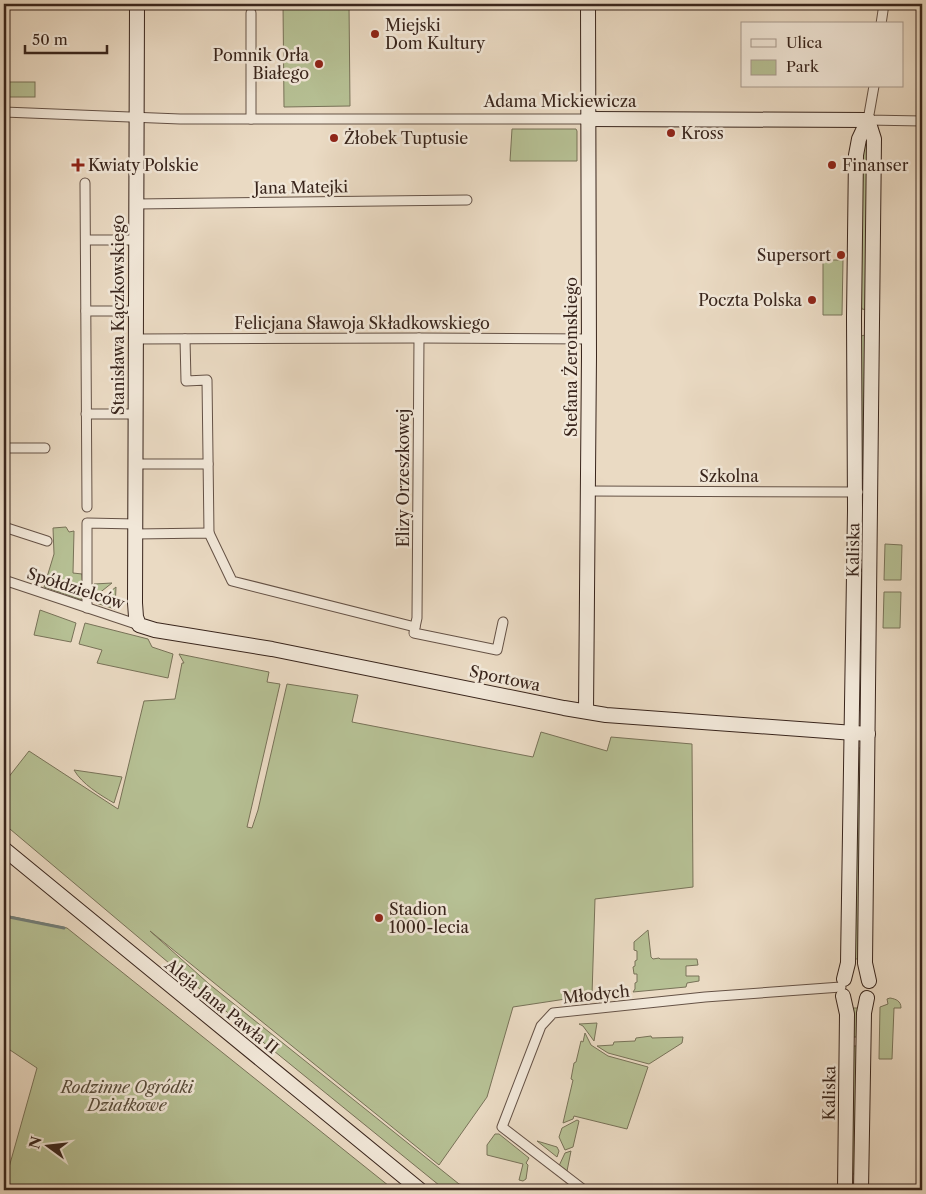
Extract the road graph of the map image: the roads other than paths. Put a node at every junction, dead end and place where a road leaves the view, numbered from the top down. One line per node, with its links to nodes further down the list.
1 (136, 4): 8 (street, Stanisława Kączkowskiego)
2 (588, 4): 10 (street, Stefana Żeromskiego)
3 (884, 4): 5 (street)
4 (251, 13): 9 (street)
5 (881, 22)
6 (874, 88): 11 (street, Kaliska)
7 (4, 112): 8 (street)
8 (137, 117): 9 (street, Adama Mickiewicza); 15 (street, Stanisława Kączkowskiego)
9 (251, 119): 10 (street, Adama Mickiewicza)
10 (588, 119): 11 (street, Adama Mickiewicza); 25 (street, Stefana Żeromskiego)
11 (868, 120): 12 (street); 20 (street, Kaliska); 21 (street, Kaliska)
12 (922, 121)
13 (85, 183): 16 (street)
14 (467, 200): 15 (street, Jana Matejki)
15 (136, 204): 17 (street, Stanisława Kączkowskiego)
16 (86, 240): 17 (street); 19 (street)
17 (136, 240): 18 (street, Stanisława Kączkowskiego)
18 (136, 311): 19 (street); 23 (street, Stanisława Kączkowskiego)
19 (86, 312): 26 (street)
20 (854, 318): 21 (street); 33 (street, Kaliska)
21 (873, 319): 34 (street, Kaliska)
22 (419, 338): 24 (street, Felicjana Sławoja Składkowskiego); 25 (street, Felicjana Sławoja Składkowskiego); 43 (street, Elizy Orzeszkowej)
23 (136, 339): 24 (street, Felicjana Sławoja Składkowskiego); 27 (street, Stanisława Kączkowskiego)
24 (185, 339): 31 (street)
25 (589, 339): 32 (street, Stefana Żeromskiego)
26 (86, 414): 27 (street); 35 (street)
27 (136, 414): 30 (street, Stanisława Kączkowskiego)
28 (4, 448): 29 (street)
29 (45, 448)
30 (136, 464): 31 (street); 37 (street, Stanisława Kączkowskiego)
31 (208, 464): 38 (street)
32 (588, 491): 33 (street, Szkolna); 47 (street, Stefana Żeromskiego)
33 (856, 492): 34 (street, Szkolna); 45 (street, Kaliska)
34 (871, 492): 46 (street, Kaliska)
35 (87, 507)
36 (4, 527): 39 (street)
37 (136, 529): 38 (street); 41 (street); 44 (street, Stanisława Kączkowskiego)
38 (209, 533): 43 (street)
39 (48, 541)
40 (4, 580): 41 (street, Spółdzielców)
41 (87, 608): 44 (street, Spółdzielców)
42 (502, 622): 43 (street)
43 (416, 623)
44 (139, 625): 47 (street, Sportowa)
45 (853, 641): 46 (street); 48 (street, Kaliska)
46 (869, 641): 49 (street, Kaliska)
47 (586, 711): 48 (street, Sportowa)
48 (851, 733): 49 (street, Sportowa); 52 (street, Kaliska)
49 (868, 734): 51 (street, Kaliska)
50 (4, 849): 56 (street, Aleja Jana Pawła II)
51 (868, 981): 52 (street); 53 (street)
52 (843, 988): 53 (street); 54 (street, Kaliska); 57 (street, Młodych)
53 (867, 998): 55 (street, Kaliska)
54 (845, 1187): 55 (street)
55 (861, 1187)
56 (420, 1190)
57 (584, 1190)

